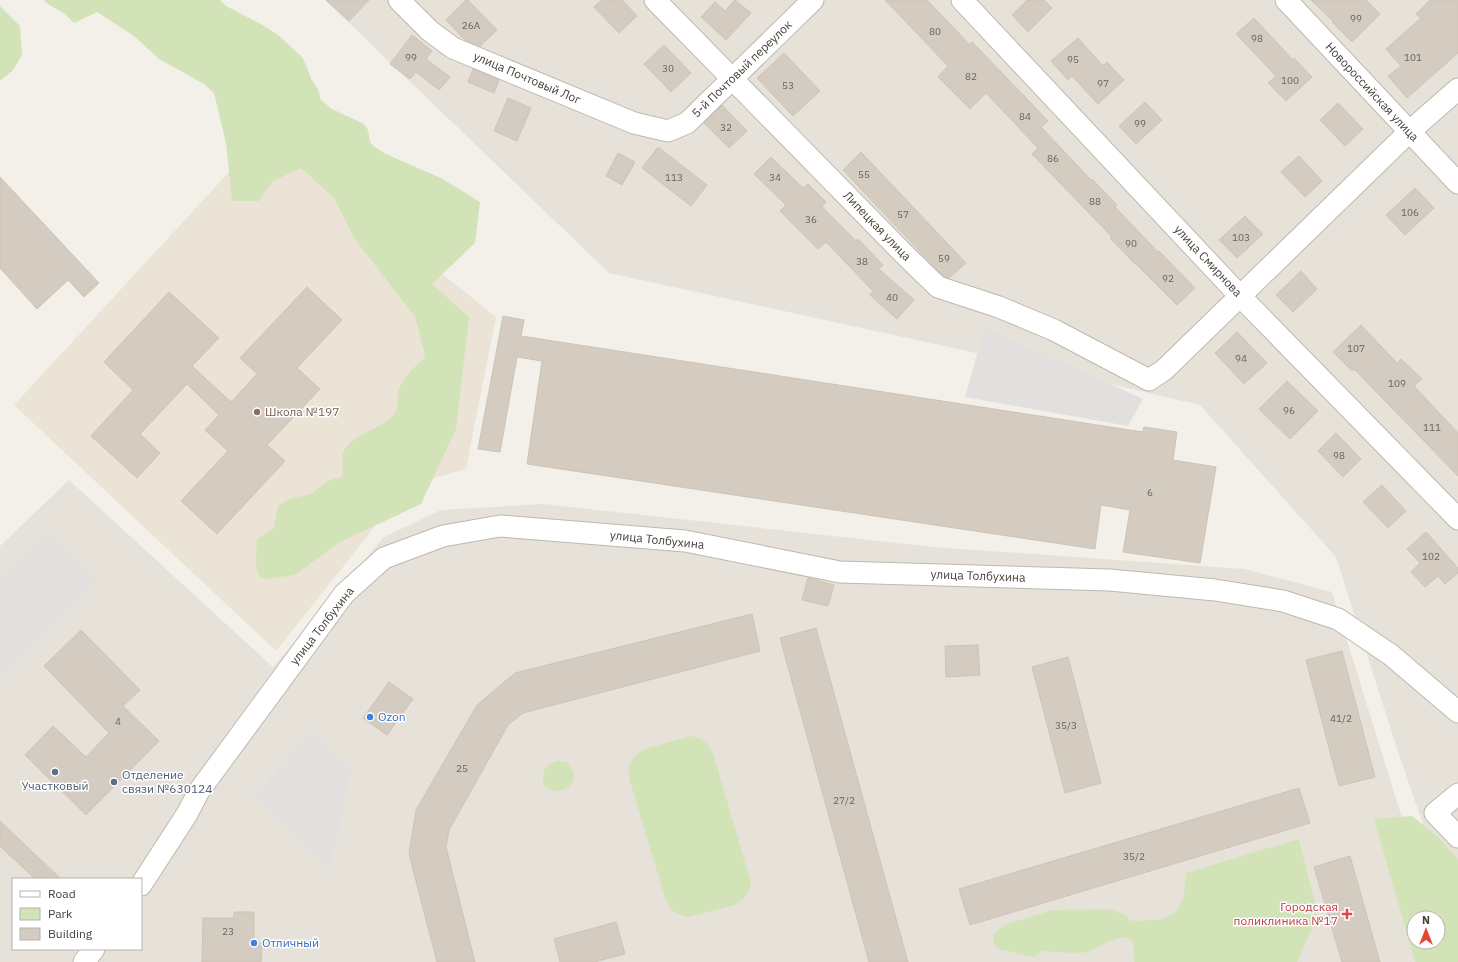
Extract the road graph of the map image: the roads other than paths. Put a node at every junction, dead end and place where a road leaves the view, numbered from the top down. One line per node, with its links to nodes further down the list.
1 (399, 0): 8 (street, улица Почтовый Лог)
2 (655, 0): 6 (street, Липецкая улица)
3 (812, 0): 6 (street, 5-й Почтовый переулок)
4 (962, 0): 11 (street, улица Смирнова)
5 (1286, 0): 9 (street, Новороссийская улица)
6 (733, 78): 8 (street, 5-й Почтовый переулок); 11 (street, Липецкая улица)
7 (1458, 89): 9 (street)
8 (668, 131)
9 (1409, 132): 10 (street, Новороссийская улица); 11 (street)
10 (1458, 184)
11 (1240, 296): 12 (street, улица Смирнова)
12 (1458, 519)
13 (1458, 712): 16 (street, улица Толбухина)
14 (1458, 794): 15 (street)
15 (1458, 837)
16 (142, 883)
17 (93, 950): 18 (street)
18 (84, 962)

